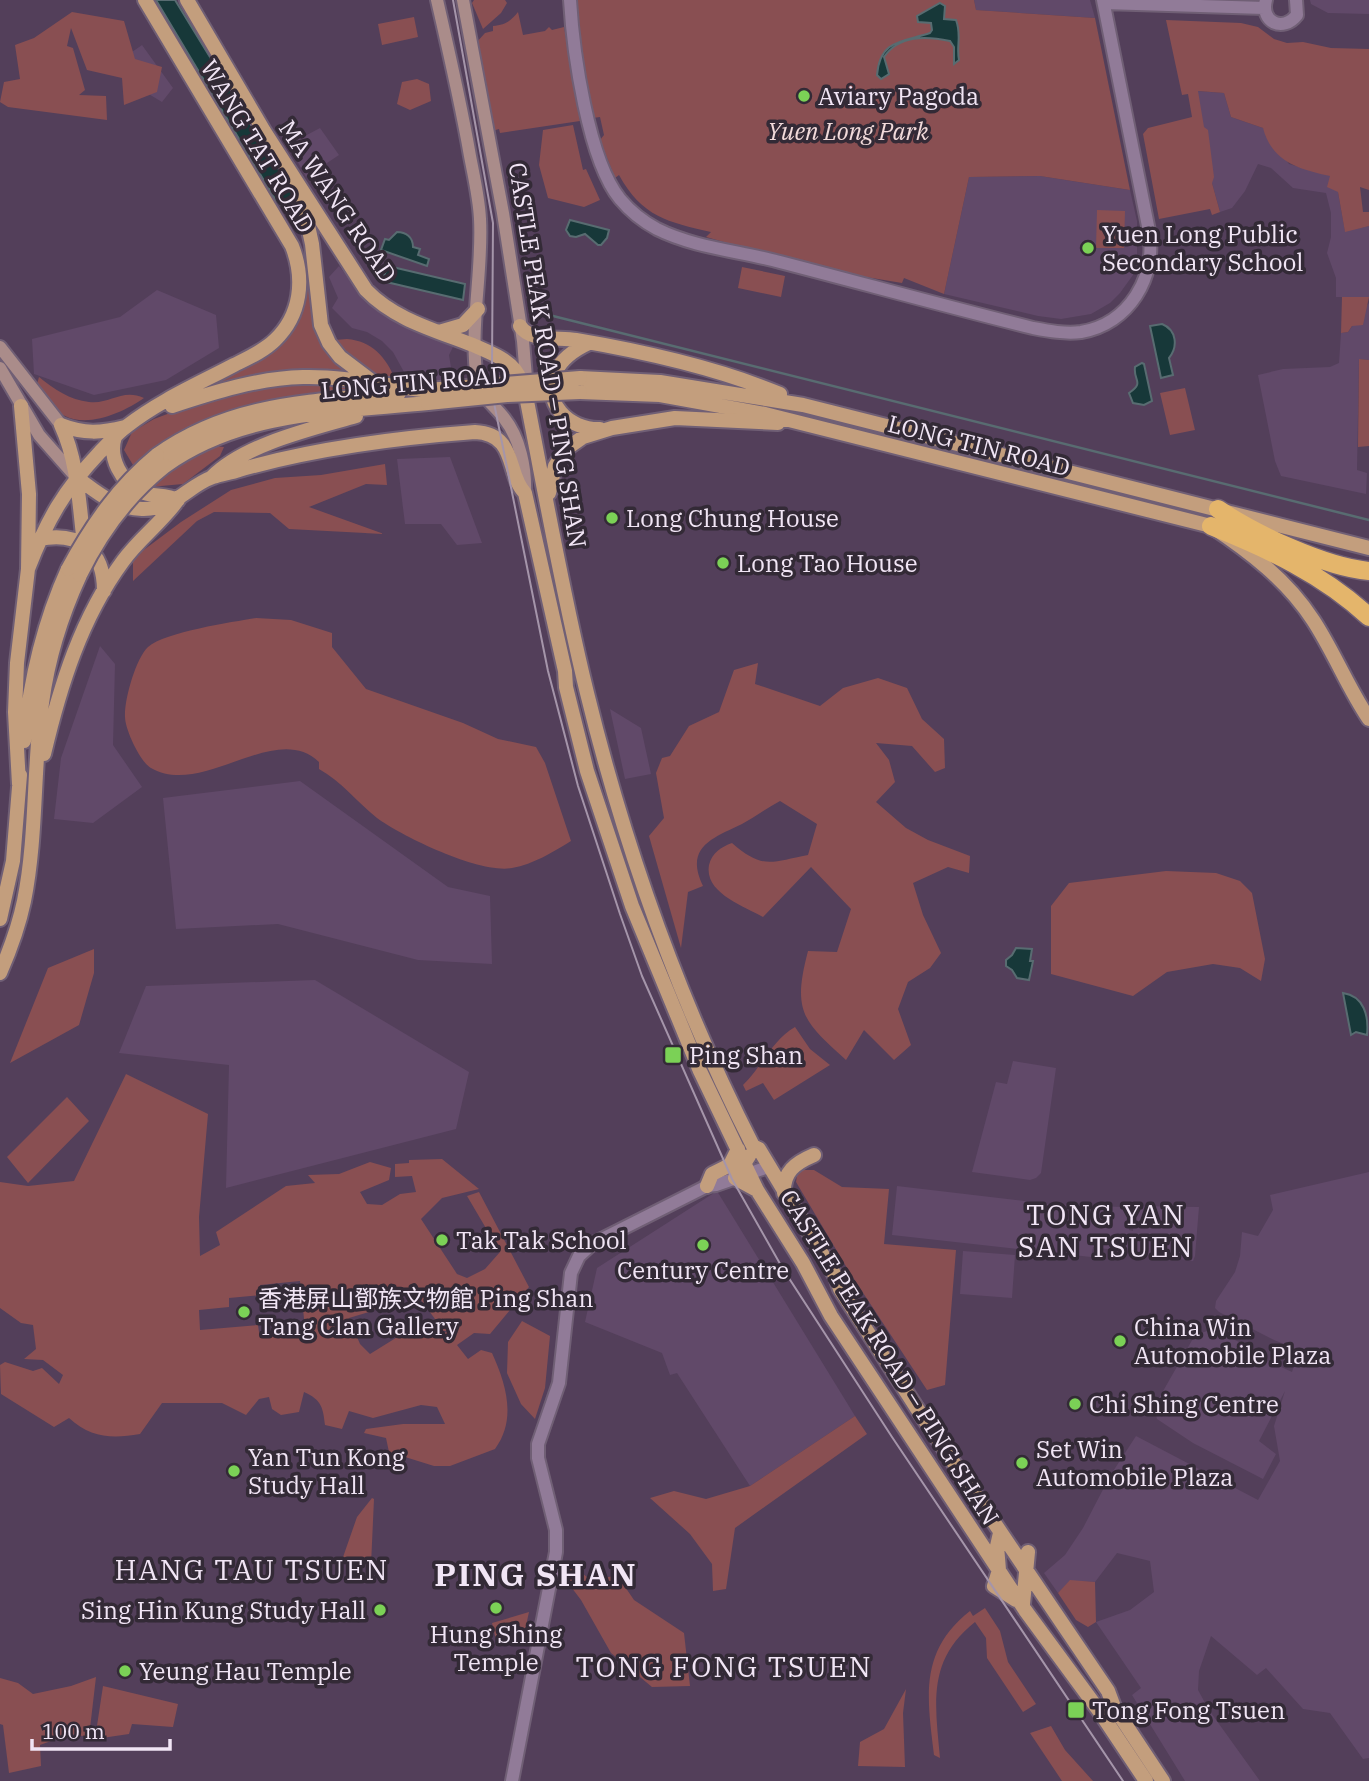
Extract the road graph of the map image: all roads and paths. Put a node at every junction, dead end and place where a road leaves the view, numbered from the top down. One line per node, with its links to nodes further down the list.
1 (145, 0): 24 (main road, WANG TAT ROAD)
2 (187, 0): 9 (main road, MA WANG ROAD)
3 (437, 0): 10 (main road, CASTLE PEAK ROAD – PING SHAN)
4 (463, 0): 11 (main road, CASTLE PEAK ROAD – PING SHAN)
5 (570, 0): 7 (street)
6 (1296, 0): 8 (street)
7 (1103, 2): 8 (street)
8 (1265, 4)
9 (300, 190): 12 (main road, MA WANG ROAD); 17 (main road)
10 (478, 309): 12 (main road); 15 (main road, CASTLE PEAK ROAD – PING SHAN)
11 (520, 326): 13 (main road); 20 (main road, CASTLE PEAK ROAD – PING SHAN)
12 (439, 332): 15 (main road, MA WANG ROAD)
13 (589, 342): 22 (main road); 27 (main road)
14 (0, 347): 26 (main road)
15 (476, 347): 20 (main road, MA WANG ROAD); 32 (main road, CASTLE PEAK ROAD – PING SHAN)
16 (0, 368): 23 (main road)
17 (375, 384): 19 (main road); 24 (main road)
18 (580, 385): 19 (main road, LONG TIN ROAD, bridge); 22 (main road, LONG TIN ROAD); 25 (main road, LONG TIN ROAD)
19 (426, 394): 21 (main road, LONG TIN ROAD); 29 (main road, LONG TIN ROAD)
20 (527, 401): 34 (main road, CASTLE PEAK ROAD – PING SHAN)
21 (405, 405): 29 (main road, LONG TIN ROAD); 31 (main road)
22 (803, 405): 35 (main road, LONG TIN ROAD)
23 (21, 406): 30 (main road); 40 (main road)
24 (144, 415): 28 (main road)
25 (793, 423): 27 (main road); 36 (main road, LONG TIN ROAD)
26 (61, 425): 28 (main road); 30 (main road)
27 (612, 428): 34 (main road)
28 (120, 431): 30 (main road); 33 (main road)
29 (161, 460): 42 (main road, LONG TIN ROAD, bridge)
30 (76, 477): 33 (main road); 37 (main road); 38 (main road)
31 (212, 477): 32 (main road); 33 (main road)
32 (525, 493): 50 (main road, CASTLE PEAK ROAD – PING SHAN)
33 (178, 500): 43 (main road)
34 (548, 502): 52 (main road, CASTLE PEAK ROAD – PING SHAN)
35 (1218, 509): 39 (main road, LONG TIN ROAD); 41 (highway)
36 (1210, 526): 44 (highway); 45 (main road)
37 (39, 539): 38 (main road); 40 (main road)
38 (84, 544): 43 (main road)
39 (1369, 548)
40 (27, 569): 46 (main road)
41 (1369, 571)
42 (74, 572): 46 (main road, LONG TIN ROAD); 47 (main road, LONG TIN ROAD)
43 (104, 593): 47 (main road)
44 (1369, 617)
45 (1369, 719)
46 (19, 784): 48 (main road, LONG TIN ROAD)
47 (35, 787): 49 (main road, LONG TIN ROAD)
48 (0, 919)
49 (0, 972)
50 (737, 1149): 53 (main road, CASTLE PEAK ROAD – PING SHAN); 55 (main road)
51 (814, 1155): 57 (main road)
52 (761, 1156): 53 (main road); 53 (street); 57 (main road, CASTLE PEAK ROAD – PING SHAN)
53 (747, 1168): 54 (main road); 55 (street); 56 (main road, CASTLE PEAK ROAD – PING SHAN)
54 (735, 1178): 55 (street); 56 (main road)
55 (707, 1186): 62 (street)
56 (757, 1190): 60 (main road, CASTLE PEAK ROAD – PING SHAN)
57 (784, 1193): 58 (main road, CASTLE PEAK ROAD – PING SHAN)
58 (1000, 1533): 59 (main road, CASTLE PEAK ROAD – PING SHAN); 60 (main road)
59 (1026, 1559): 61 (main road); 64 (main road, CASTLE PEAK ROAD – PING SHAN)
60 (999, 1570): 61 (main road, CASTLE PEAK ROAD – PING SHAN); 61 (main road)
61 (1023, 1605): 63 (main road, CASTLE PEAK ROAD – PING SHAN)
62 (512, 1781)
63 (1146, 1781)
64 (1163, 1781)

